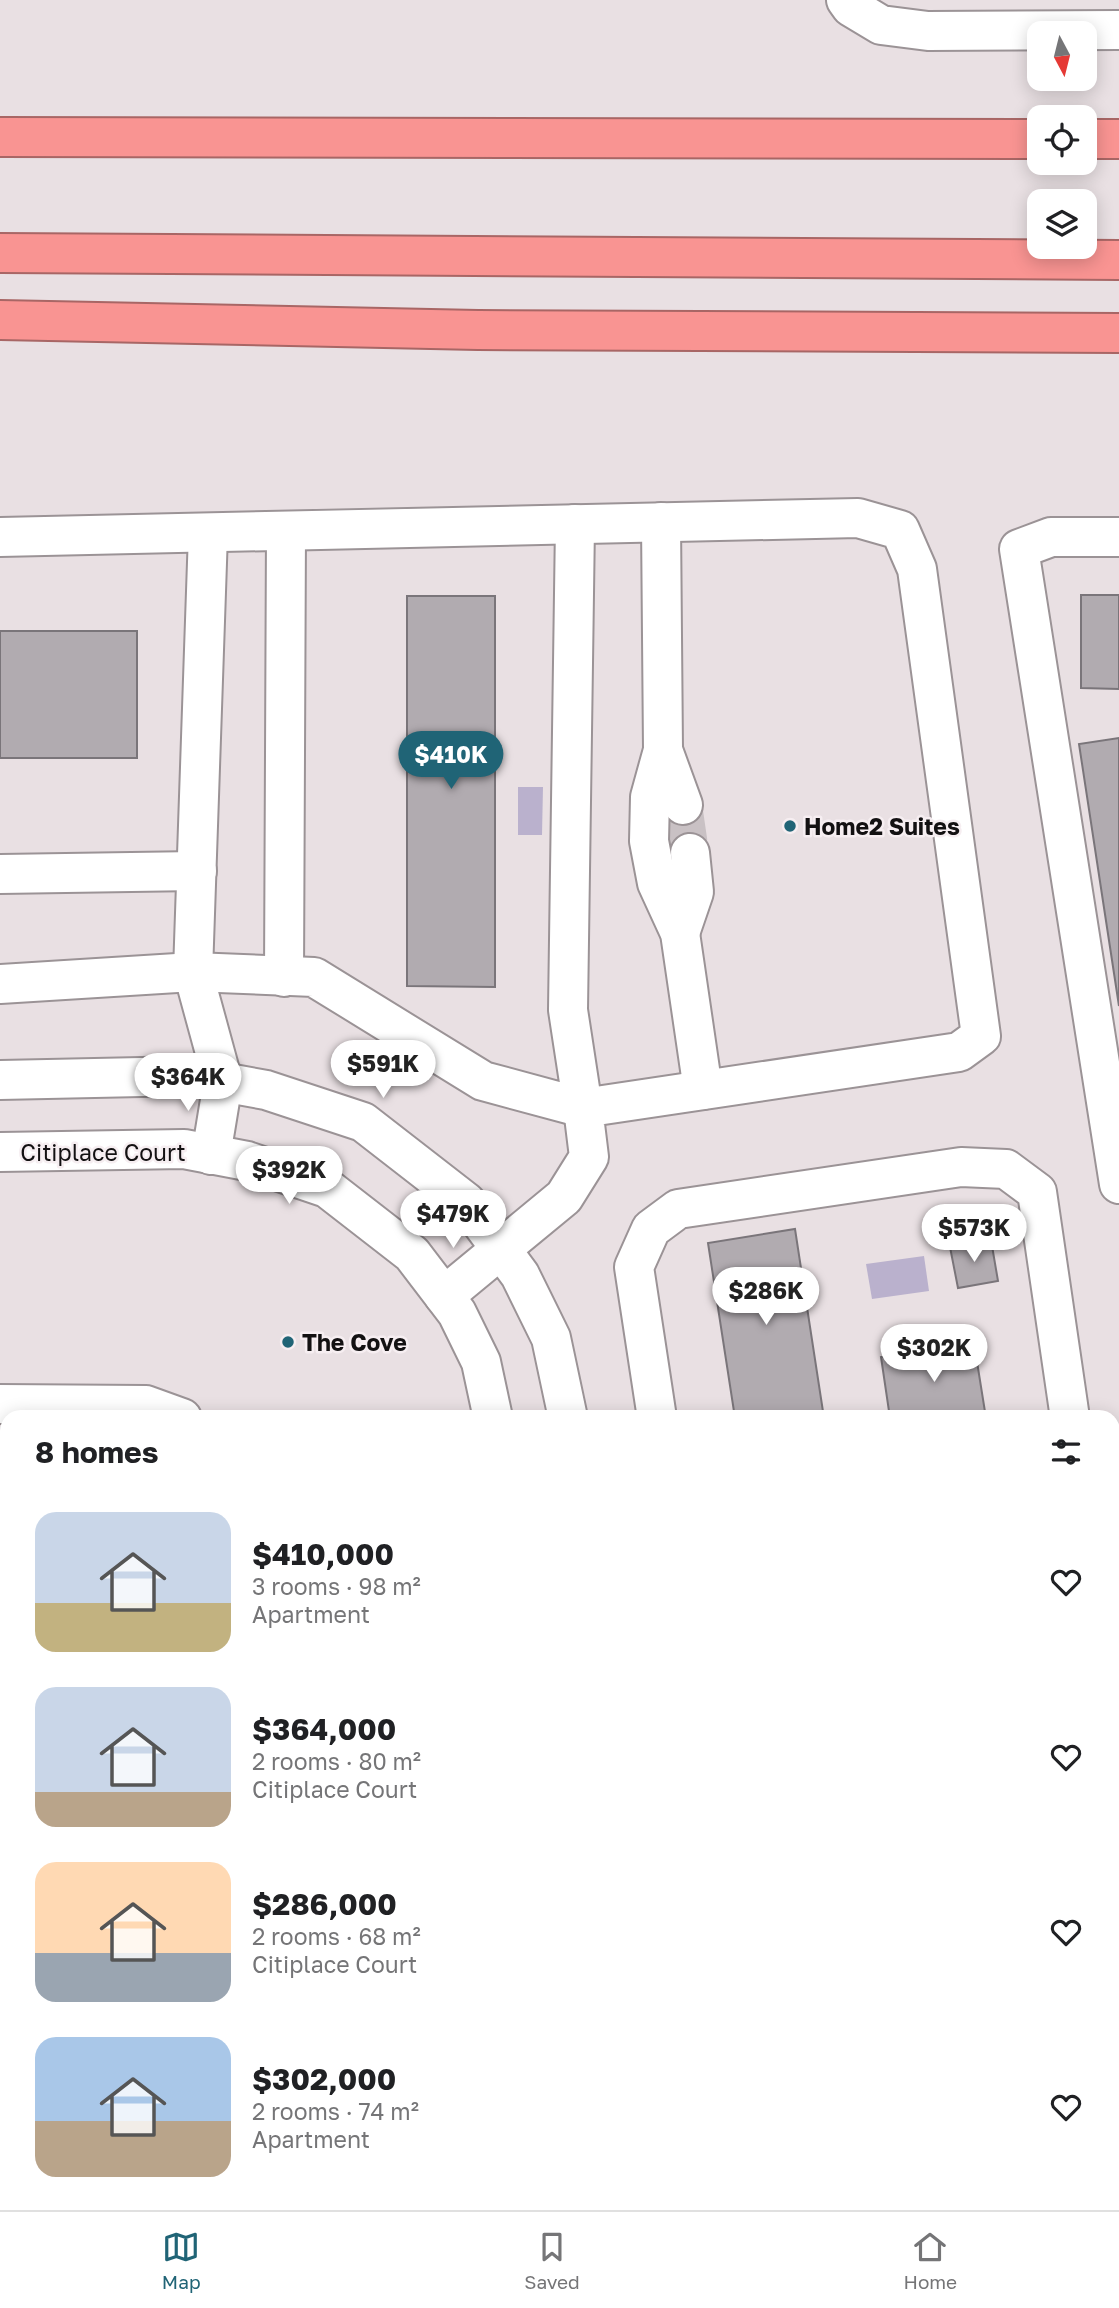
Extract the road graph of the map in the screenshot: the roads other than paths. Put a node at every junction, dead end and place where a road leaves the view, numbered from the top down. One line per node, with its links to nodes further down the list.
1 (849, 4): 2 (street)
2 (1119, 30)
3 (0, 138): 4 (highway)
4 (1027, 139)
5 (1097, 139): 6 (highway)
6 (1119, 139)
7 (0, 253): 8 (highway)
8 (1119, 260)
9 (0, 320): 10 (highway)
10 (1119, 332)
11 (661, 523): 12 (street); 17 (street); 28 (street)
12 (575, 524): 13 (street); 29 (street)
13 (286, 531): 14 (street); 24 (street)
14 (208, 533): 15 (street); 20 (street)
15 (0, 537)
16 (1119, 537): 32 (street)
17 (663, 751): 18 (street); 22 (street)
18 (683, 805)
19 (690, 853): 22 (street)
20 (197, 871): 21 (street); 23 (street)
21 (0, 874)
22 (680, 933): 28 (street)
23 (193, 972): 24 (street); 25 (street); 27 (street)
24 (284, 976): 29 (street)
25 (0, 984)
26 (0, 1080): 27 (street)
27 (223, 1082): 31 (street); 33 (street)
28 (703, 1090): 29 (street)
29 (583, 1108): 33 (street)
30 (0, 1152): 31 (street, Citiplace Court)
31 (211, 1154): 34 (street, Citiplace Court)
32 (1119, 1184)
33 (500, 1248): 34 (street); 40 (street)
34 (444, 1296): 39 (street, Citiplace Court)
35 (6, 1409): 36 (street)
36 (40, 1410)
37 (120, 1410): 38 (street)
38 (160, 1410)
39 (491, 1410)
40 (566, 1410)
41 (656, 1410): 42 (street)
42 (1069, 1410)

